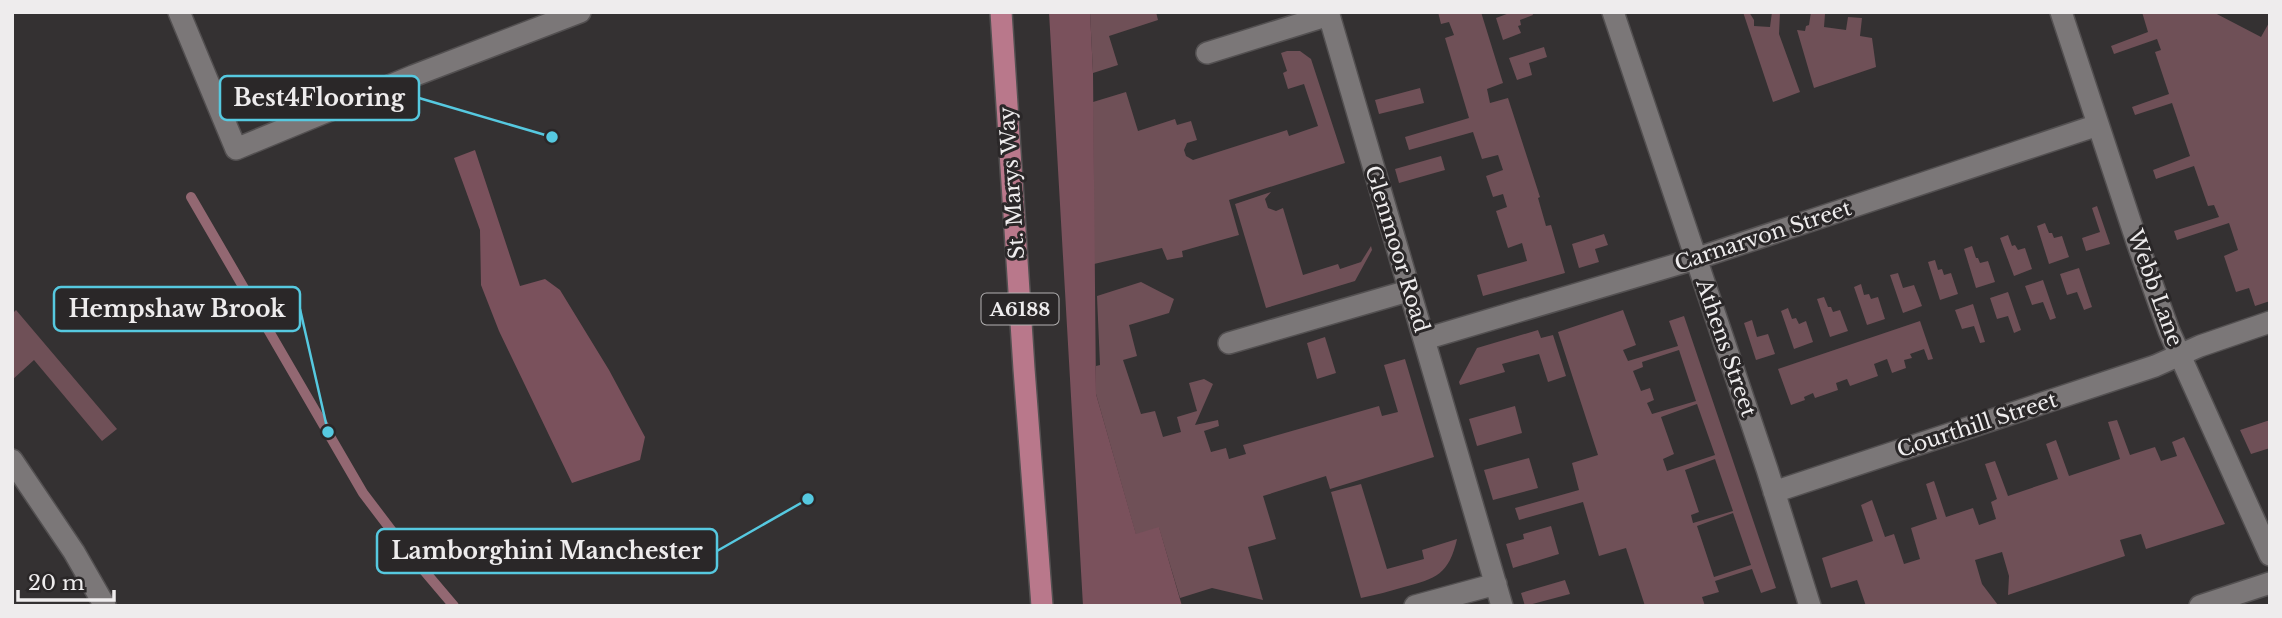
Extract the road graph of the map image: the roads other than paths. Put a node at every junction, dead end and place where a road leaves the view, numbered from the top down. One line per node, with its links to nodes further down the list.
1 (179, 12): 6 (street)
2 (580, 12): 6 (street)
3 (1001, 12): 21 (main road, St. Marys Way / A6188)
4 (1613, 12): 9 (street, Athens Street)
5 (2061, 12): 8 (street, Webb Lane)
6 (541, 19)
7 (1207, 53): 10 (street, Glenmoor Road)
8 (2098, 125): 9 (street, Carnarvon Street); 14 (street, Webb Lane)
9 (1695, 259): 12 (street, Carnarvon Street); 16 (street, Athens Street)
10 (1408, 291): 12 (street, Glenmoor Road); 13 (street)
11 (2270, 322): 14 (street, Courthill Street)
12 (1425, 340): 19 (street, Glenmoor Road)
13 (1228, 343)
14 (2179, 354): 16 (street, Courthill Street); 17 (street, Webb Lane)
15 (12, 460): 20 (street)
16 (1774, 492): 24 (street, Athens Street)
17 (2270, 555)
18 (2270, 583): 25 (street)
19 (1496, 584): 22 (street); 23 (street, Glenmoor Road)
20 (105, 606)
21 (1042, 606)
22 (1415, 606)
23 (1502, 606)
24 (1810, 606)
25 (2200, 606)

